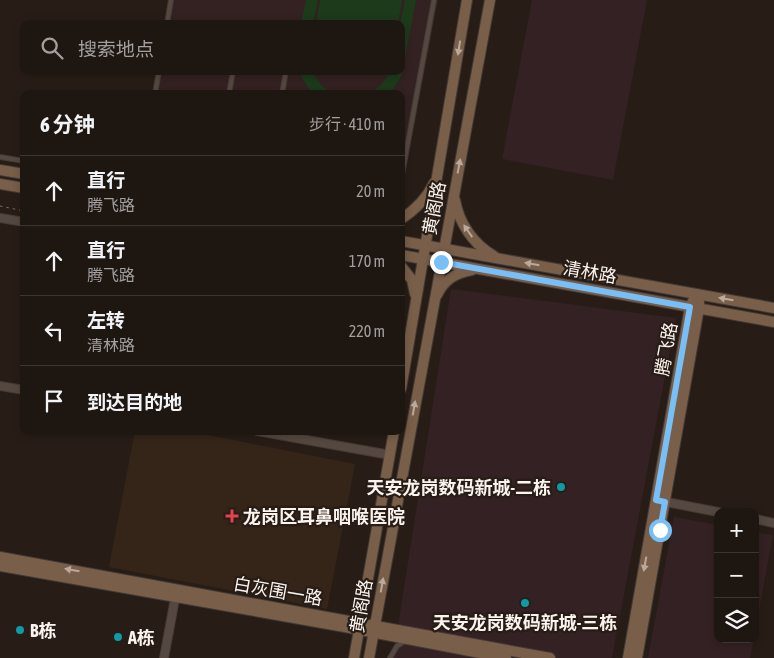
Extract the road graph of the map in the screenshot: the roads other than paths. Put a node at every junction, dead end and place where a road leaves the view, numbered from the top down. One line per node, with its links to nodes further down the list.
1 (171, 0): 5 (lane)
2 (434, 0): 13 (lane)
3 (466, 0): 17 (main road, 黄阁路, one-way to 17)
4 (490, 0): 20 (main road, 黄阁路, one-way to 4)
5 (168, 20)
6 (158, 75): 9 (lane)
7 (232, 75): 10 (lane)
8 (285, 75): 11 (lane)
9 (156, 90)
10 (230, 90)
11 (283, 90)
12 (0, 157): 14 (lane)
13 (405, 158)
14 (20, 160)
15 (0, 170): 16 (main road)
16 (20, 173)
17 (437, 176): 21 (main road); 25 (main road, 黄阁路)
18 (0, 184): 19 (main road)
19 (20, 187)
20 (454, 190): 26 (main road, 黄阁路); 29 (main road, one-way to 20)
21 (405, 216)
22 (0, 218): 23 (street)
23 (20, 221)
24 (405, 242): 25 (main road, 清林路)
25 (426, 246): 26 (main road, 清林路); 28 (main road, 黄阁路)
26 (443, 248): 29 (main road, 清林路); 30 (main road, 黄阁路)
27 (405, 256): 28 (main road, 清林路)
28 (424, 259): 30 (main road, 清林路); 34 (main road, 黄阁路)
29 (502, 259): 33 (main road, 清林路, one-way to 29)
30 (441, 262): 31 (main road, 清林路); 35 (main road, 黄阁路)
31 (484, 270): 35 (main road); 36 (main road, 清林路)
32 (405, 271): 34 (main road)
33 (697, 294): 36 (main road, 腾飞路); 37 (main road, 清林路, one-way to 33)
34 (416, 303): 39 (main road, 黄阁路)
35 (432, 305): 53 (main road, 黄阁路, one-way to 35)
36 (695, 307): 38 (main road, 清林路); 45 (main road, 腾飞路)
37 (774, 308)
38 (774, 322)
39 (405, 365)
40 (0, 386): 41 (street)
41 (20, 389)
42 (279, 435): 44 (street)
43 (393, 435): 44 (main road, 黄阁路)
44 (390, 455): 52 (main road, 黄阁路)
45 (661, 501): 46 (street); 61 (main road, 腾飞路, one-way to 61); 62 (main road, 腾飞路)
46 (714, 511)
47 (759, 520): 48 (street)
48 (774, 522)
49 (0, 557): 51 (main road, 白灰围一路, one-way to 49)
50 (0, 566): 51 (main road, 白灰围一路)
51 (176, 593): 52 (main road, 白灰围一路); 55 (street)
52 (360, 626): 53 (main road, 白灰围一路); 56 (main road, 黄阁路)
53 (374, 629): 54 (main road, 白灰围一路); 57 (main road, 黄阁路); 60 (main road, 白灰围一路)
54 (410, 640): 58 (lane); 59 (main road, 白灰围一路)
55 (164, 658)
56 (354, 658)
57 (369, 658)
58 (390, 658)
59 (506, 658)
60 (550, 658)
61 (628, 658)
62 (637, 658)

